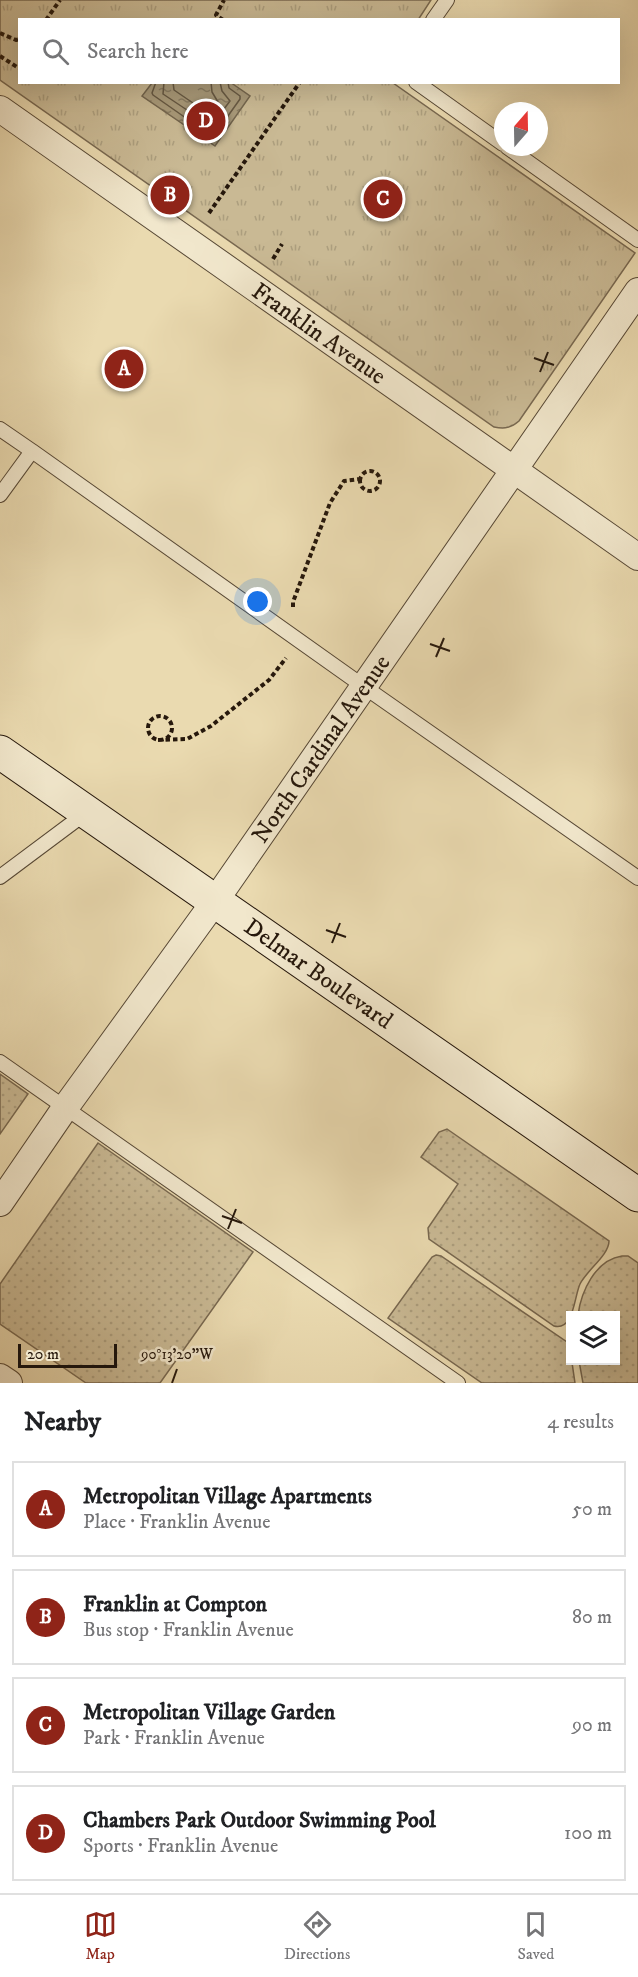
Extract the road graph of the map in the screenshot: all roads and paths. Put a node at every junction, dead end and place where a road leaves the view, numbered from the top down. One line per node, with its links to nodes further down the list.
1 (60, 0): 4 (path)
2 (224, 0): 5 (path)
3 (447, 0): 6 (lane)
4 (47, 18)
5 (220, 18)
6 (434, 18)
7 (0, 33): 8 (path)
8 (18, 38)
9 (0, 56): 10 (path)
10 (18, 68)
11 (299, 84): 16 (path)
12 (419, 84): 14 (lane)
13 (0, 109): 23 (street, Franklin Avenue)
14 (494, 138)
15 (520, 156): 17 (lane)
16 (209, 213)
17 (638, 240)
18 (282, 244): 19 (path)
19 (273, 259)
20 (638, 291): 23 (street, North Cardinal Avenue)
21 (0, 429): 22 (lane)
22 (33, 450): 25 (lane); 27 (lane)
23 (514, 470): 26 (street, Franklin Avenue); 27 (street, North Cardinal Avenue)
24 (376, 489): 24 (path)
25 (0, 495)
26 (638, 556)
27 (363, 686): 32 (lane); 33 (street, North Cardinal Avenue)
28 (171, 728): 28 (path)
29 (0, 752): 30 (street, Delmar Boulevard)
30 (87, 812): 31 (lane); 33 (street, Delmar Boulevard)
31 (0, 877)
32 (638, 878)
33 (214, 901): 35 (street, North Cardinal Avenue); 36 (street, Delmar Boulevard)
34 (0, 1062): 35 (lane)
35 (65, 1108): 37 (street, North Cardinal Avenue); 40 (lane)
36 (638, 1195)
37 (0, 1203)
38 (0, 1377): 39 (street)
39 (9, 1383)
40 (458, 1383)

